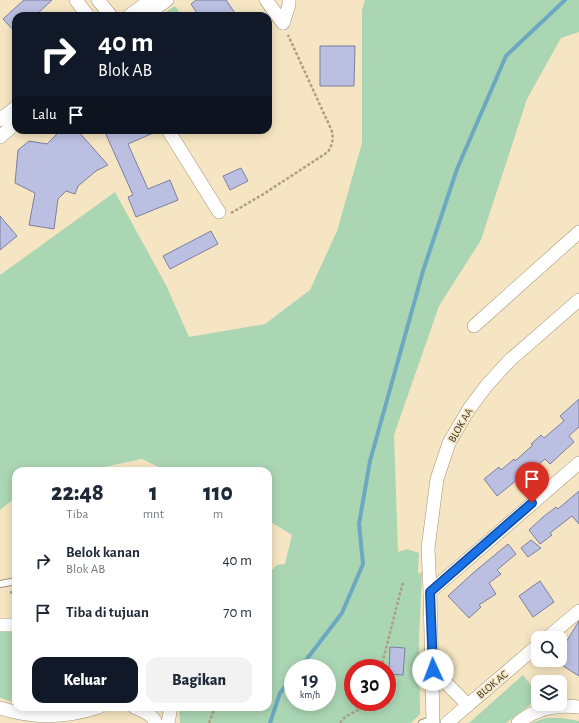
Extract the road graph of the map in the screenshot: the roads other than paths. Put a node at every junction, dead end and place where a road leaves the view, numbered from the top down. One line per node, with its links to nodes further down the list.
1 (76, 0): 7 (street)
2 (98, 0): 8 (street)
3 (150, 0): 9 (street)
4 (167, 0): 10 (street)
5 (266, 0): 6 (street)
6 (289, 0)
7 (85, 12)
8 (108, 12)
9 (134, 12)
10 (150, 12)
11 (12, 110): 12 (street)
12 (0, 120)
13 (12, 126): 15 (street)
14 (170, 134): 16 (street)
15 (0, 137)
16 (219, 212)
17 (579, 232): 19 (street)
18 (579, 300): 23 (street, BLOK AA)
19 (474, 326)
20 (579, 463): 23 (street)
21 (12, 582): 22 (lane)
22 (0, 584)
23 (430, 592): 29 (street, BLOK AA)
24 (579, 611): 27 (street)
25 (0, 625): 26 (street)
26 (12, 625)
27 (555, 631)
28 (531, 651): 30 (street, BLOK AC)
29 (433, 670): 30 (street); 35 (street, BLOK AA)
30 (468, 705): 37 (street, BLOK AC)
31 (579, 707): 38 (street)
32 (0, 708): 33 (street)
33 (86, 711)
34 (143, 711): 36 (street)
35 (429, 722)
36 (156, 723)
37 (447, 723)
38 (518, 723)

